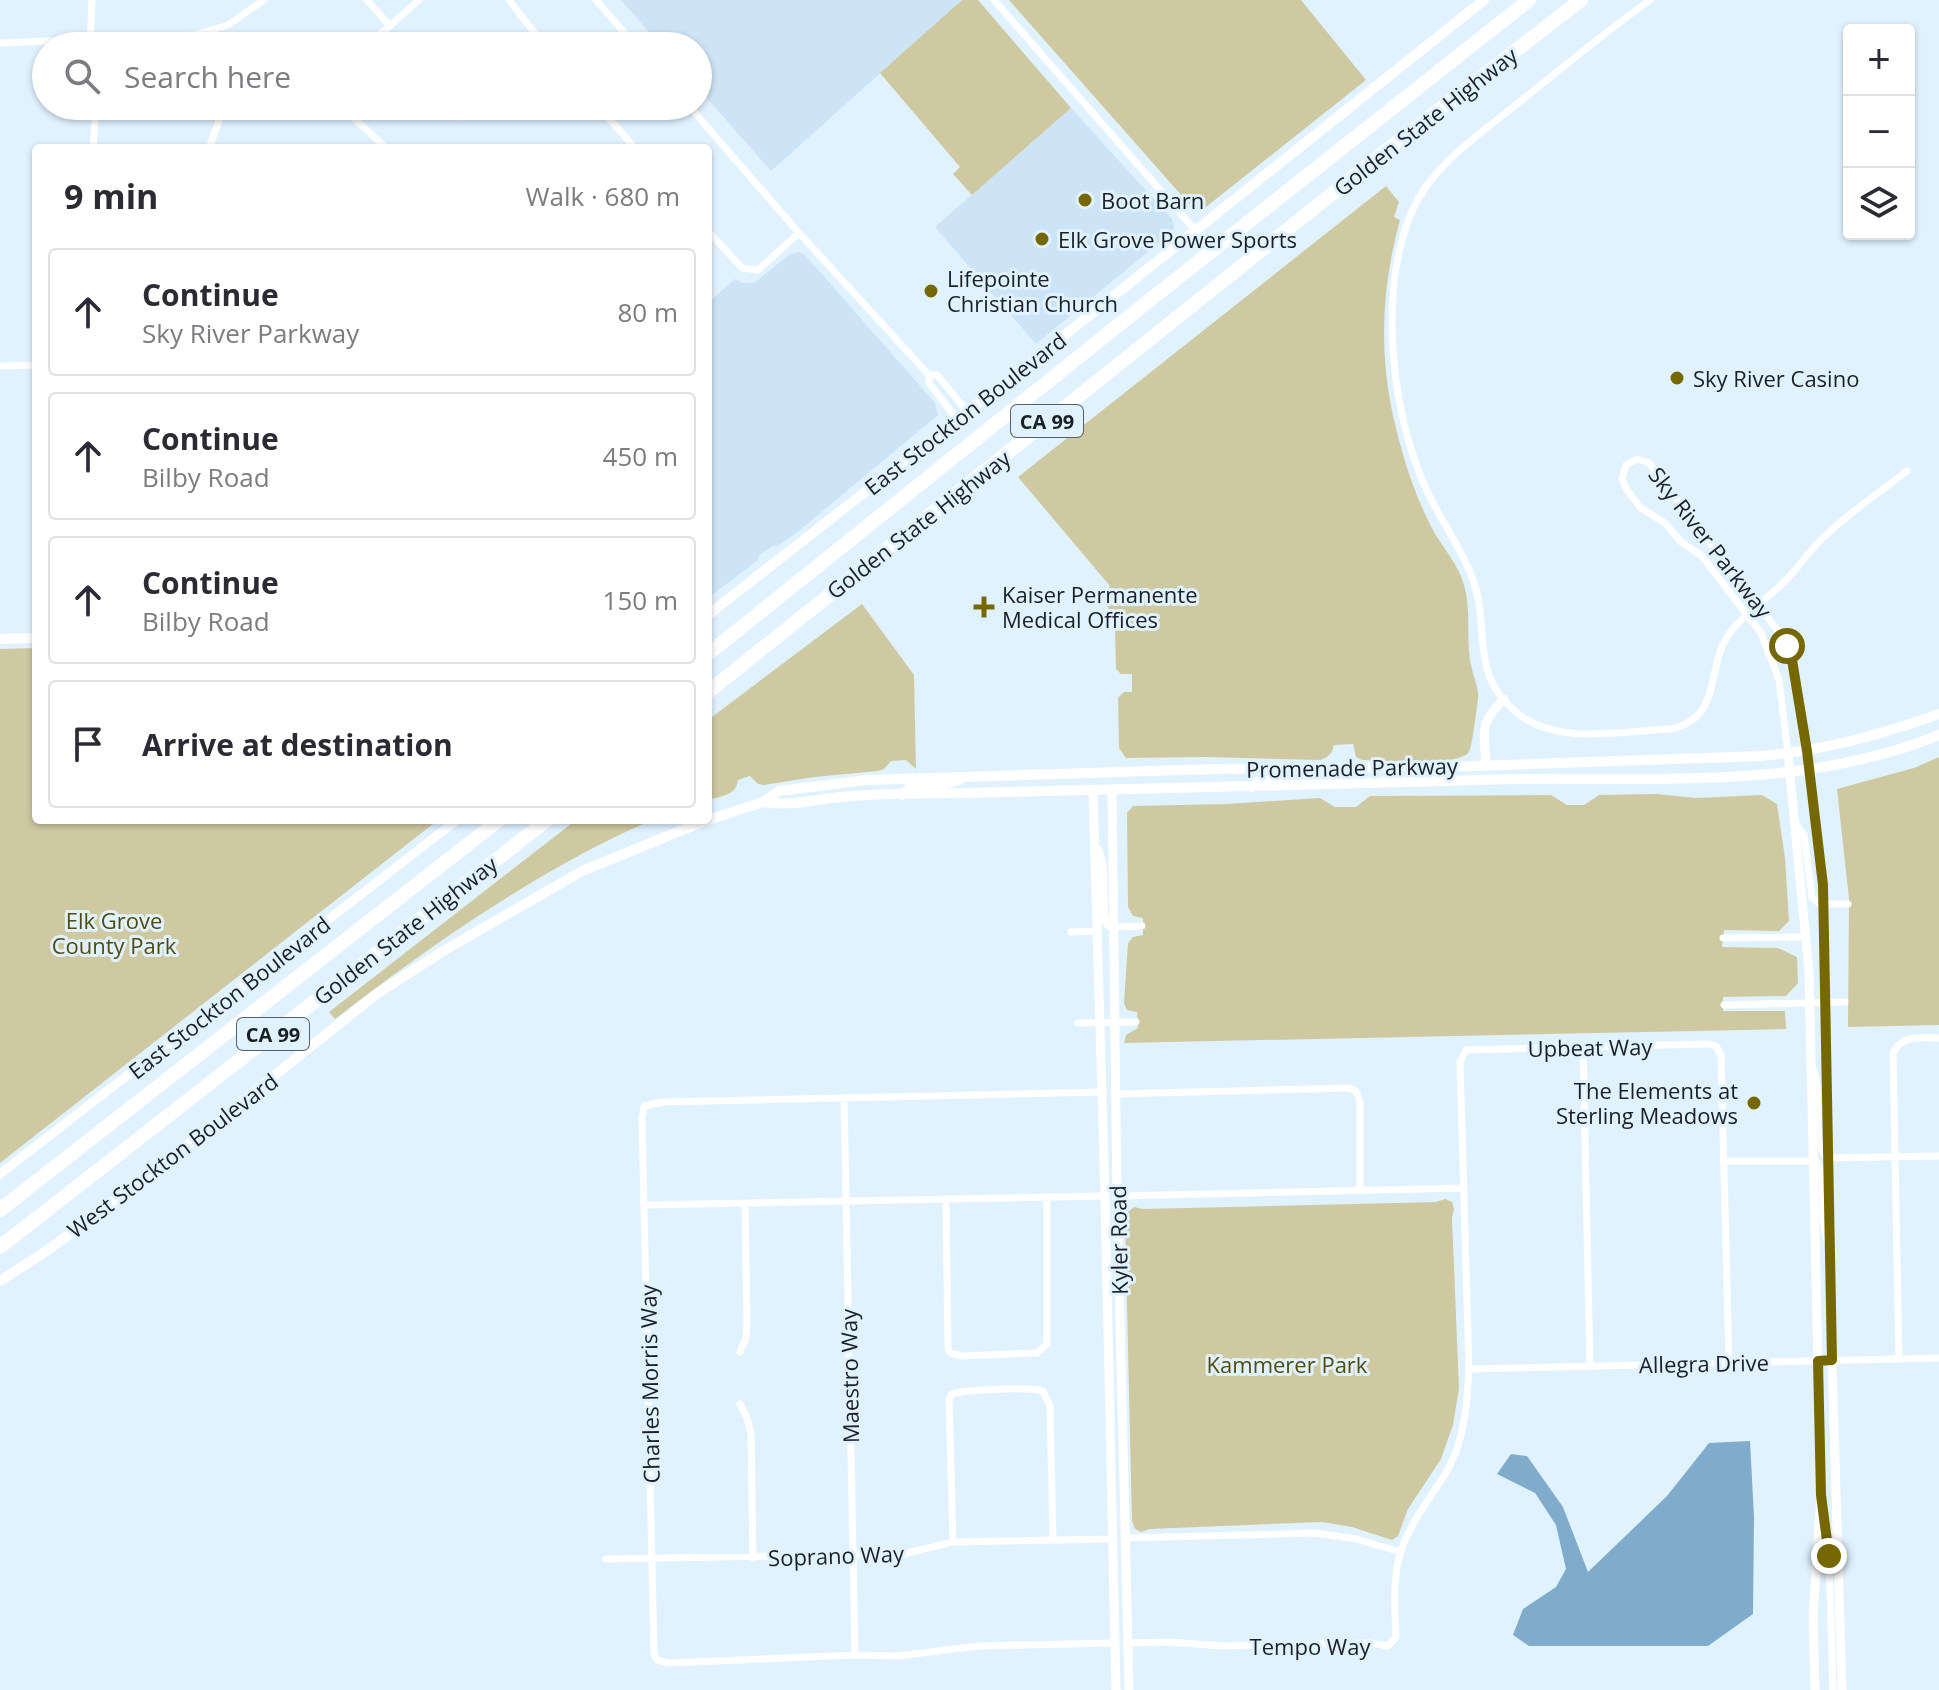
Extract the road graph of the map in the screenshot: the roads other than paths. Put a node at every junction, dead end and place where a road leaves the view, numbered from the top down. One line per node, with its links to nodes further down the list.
1 (92, 0): 13 (street)
2 (264, 0): 14 (street)
3 (367, 0): 12 (street)
4 (419, 0): 12 (street)
5 (509, 0): 16 (street)
6 (596, 0): 17 (street)
7 (994, 0): 29 (street)
8 (1484, 0): 29 (main road, East Stockton Boulevard)
9 (1529, 0): 43 (highway, Golden State Highway / CA 99)
10 (1581, 0): 44 (highway, Golden State Highway / CA 99)
11 (1650, 0): 45 (street)
12 (389, 25): 15 (street)
13 (90, 32)
14 (204, 32)
15 (382, 32)
16 (534, 32)
17 (624, 32)
18 (0, 43): 19 (street)
19 (32, 43)
20 (95, 120): 25 (street)
21 (219, 120): 26 (street)
22 (356, 120): 27 (street)
23 (610, 120): 28 (street)
24 (701, 120): 30 (street)
25 (93, 144)
26 (210, 144)
27 (382, 144)
28 (631, 144)
29 (1195, 230): 35 (main road, East Stockton Boulevard)
30 (799, 233): 31 (street); 34 (street)
31 (712, 235)
32 (32, 365): 33 (street)
33 (0, 366)
34 (929, 375): 35 (street); 36 (street)
35 (967, 411): 36 (main road, East Stockton Boulevard)
36 (957, 419): 39 (main road, East Stockton Boulevard)
37 (1907, 471): 38 (street)
38 (1760, 605): 40 (street); 40 (street, Sky River Parkway); 48 (street, Sky River Parkway)
39 (712, 612)
40 (1747, 616): 45 (street); 49 (street, Sky River Parkway)
41 (32, 638): 42 (main road)
42 (0, 639)
43 (712, 651)
44 (712, 689)
45 (1504, 699): 50 (street)
46 (1939, 714): 48 (main road, Promenade Parkway)
47 (1939, 735): 53 (main road, Promenade Parkway)
48 (1807, 751): 49 (main road, Promenade Parkway); 53 (street)
49 (1788, 754): 50 (main road, Promenade Parkway); 54 (street)
50 (1486, 764): 51 (main road, Promenade Parkway)
51 (1444, 767): 52 (main road, Promenade Parkway); 57 (main road)
52 (1344, 769): 55 (main road, Promenade Parkway); 58 (main road)
53 (1810, 770): 54 (main road, Promenade Parkway); 72 (street)
54 (1789, 773): 57 (main road, Promenade Parkway); 65 (street)
55 (963, 776): 56 (main road, Promenade Parkway); 61 (main road)
56 (897, 778): 62 (main road); 63 (main road, Promenade Parkway)
57 (1347, 784): 58 (main road, Promenade Parkway)
58 (1251, 787): 59 (main road, Promenade Parkway)
59 (1112, 791): 60 (main road, Promenade Parkway); 75 (street, Kyler Road)
60 (1093, 792): 61 (main road, Promenade Parkway); 70 (street, Kyler Road)
61 (902, 795): 62 (main road, Promenade Parkway)
62 (835, 797): 63 (main road, Promenade Parkway)
63 (763, 802): 64 (main road, Promenade Parkway)
64 (712, 818)
65 (1795, 823): 72 (street); 78 (street)
66 (452, 824): 99 (street, East Stockton Boulevard)
67 (494, 824): 109 (highway, Golden State Highway / CA 99)
68 (542, 824): 111 (highway, Golden State Highway / CA 99)
69 (697, 824): 71 (main road, Promenade Parkway)
70 (1094, 840): 75 (street); 76 (street, Kyler Road)
71 (582, 871): 112 (main road, West Stockton Boulevard)
72 (1824, 904): 73 (street); 82 (street)
73 (1848, 904)
74 (1142, 926): 75 (street)
75 (1115, 927): 85 (street, Kyler Road)
76 (1096, 931): 77 (street); 84 (street, Kyler Road)
77 (1071, 932)
78 (1806, 937): 79 (street); 81 (street)
79 (1726, 938)
80 (1845, 1002): 82 (street)
81 (1810, 1003): 82 (street); 83 (street); 90 (street)
82 (1824, 1003): 96 (street)
83 (1724, 1005)
84 (1100, 1022): 85 (street); 87 (street); 91 (street, Kyler Road)
85 (1114, 1022): 86 (street); 92 (street, Kyler Road)
86 (1136, 1022)
87 (1078, 1023)
88 (1939, 1038): 95 (street)
89 (1583, 1047): 98 (street, Upbeat Way); 100 (street, Upbeat Way); 120 (street)
90 (1811, 1066): 96 (street); 97 (street)
91 (1102, 1094): 93 (street, Charles Morris Way); 102 (street, Kyler Road); 103 (street)
92 (1115, 1094): 101 (street); 103 (street, Kyler Road)
93 (844, 1098): 106 (street, Maestro Way); 108 (street, Charles Morris Way)
94 (1939, 1156): 95 (street)
95 (1895, 1157): 96 (street); 116 (street)
96 (1827, 1158): 110 (street)
97 (1813, 1159): 98 (street); 110 (street); 118 (street)
98 (1723, 1161): 119 (street, Upbeat Way)
99 (0, 1174)
100 (1463, 1188): 101 (street); 121 (street, Upbeat Way)
101 (1360, 1190): 103 (street)
102 (1105, 1196): 104 (street); 113 (street); 123 (street, Kyler Road)
103 (1117, 1196): 113 (street, Kyler Road)
104 (1047, 1197): 105 (street); 105 (street)
105 (946, 1199): 106 (street)
106 (845, 1201): 107 (street); 130 (street, Maestro Way)
107 (745, 1203): 108 (street); 114 (street)
108 (645, 1205): 133 (street, Charles Morris Way)
109 (0, 1210)
110 (1830, 1246): 117 (street)
111 (0, 1247)
112 (0, 1281)
113 (1119, 1291): 125 (street, Kyler Road)
114 (740, 1352)
115 (1939, 1358): 116 (street, Allegra Drive)
116 (1899, 1359): 117 (street, Allegra Drive)
117 (1832, 1360): 118 (street, Allegra Drive); 142 (street)
118 (1818, 1361): 119 (street, Allegra Drive); 124 (street)
119 (1729, 1363): 120 (street, Allegra Drive)
120 (1590, 1366): 121 (street, Allegra Drive)
121 (1469, 1369): 129 (street, Tempo Way)
122 (740, 1404): 131 (street)
123 (1110, 1435): 125 (street); 126 (street, Kyler Road)
124 (1821, 1495): 140 (street); 141 (street)
125 (1125, 1538): 129 (street); 134 (street, Kyler Road)
126 (1113, 1539): 127 (street, Soprano Way); 134 (street); 135 (street, Kyler Road)
127 (1053, 1540): 128 (street, Soprano Way); 128 (street)
128 (953, 1542): 130 (street, Soprano Way)
129 (1401, 1552): 136 (street, Tempo Way)
130 (853, 1556): 131 (street, Soprano Way); 137 (street, Maestro Way)
131 (753, 1558): 133 (street, Soprano Way)
132 (606, 1559): 133 (street, Soprano Way)
133 (653, 1559): 137 (street, Charles Morris Way)
134 (1126, 1588): 136 (street, Kyler Road)
135 (1115, 1643): 137 (street, Charles Morris Way); 138 (street, Kyler Road)
136 (1127, 1643): 139 (street, Kyler Road)
137 (855, 1655)
138 (1116, 1690)
139 (1129, 1690)
140 (1815, 1690)
141 (1833, 1690)
142 (1842, 1690)

